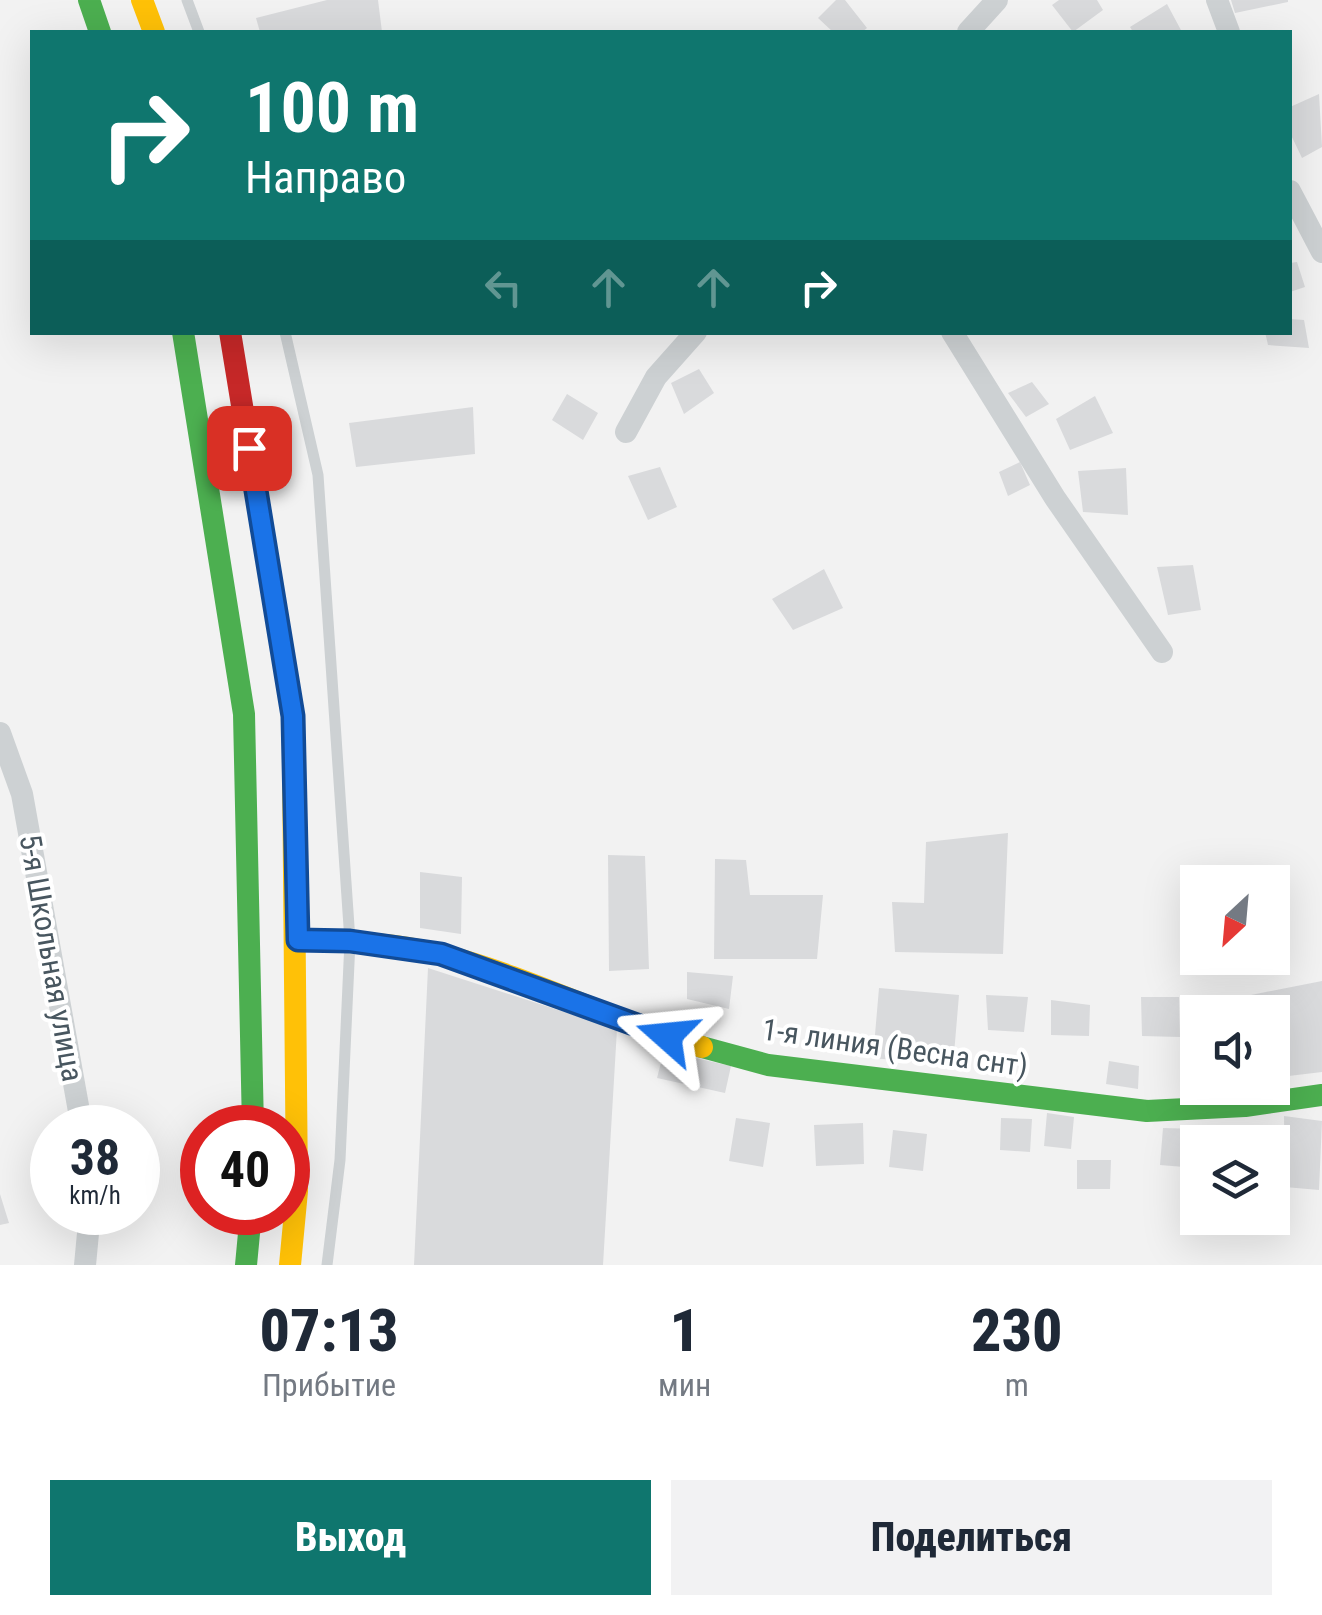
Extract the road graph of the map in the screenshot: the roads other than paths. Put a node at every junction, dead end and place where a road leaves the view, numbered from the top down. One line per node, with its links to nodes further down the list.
1 (90, 0): 6 (main road)
2 (142, 0): 7 (main road)
3 (187, 0): 8 (lane)
4 (997, 0): 9 (street)
5 (1217, 0): 10 (street)
6 (99, 30)
7 (153, 30)
8 (198, 30)
9 (970, 30)
10 (1227, 30)
11 (1292, 195): 12 (street)
12 (1322, 252)
13 (183, 335): 25 (main road)
14 (230, 335): 21 (main road)
15 (286, 335): 22 (lane)
16 (693, 335): 18 (street)
17 (954, 335): 19 (street)
18 (626, 432)
19 (1162, 652)
20 (0, 733): 24 (street, 5-я Школьная улица)
21 (298, 940): 22 (main road, 1-я линия (Весна снт)); 30 (main road)
22 (350, 941): 23 (main road, 1-я линия (Весна снт)); 31 (lane)
23 (1322, 1095)
24 (78, 1105)
25 (252, 1105)
26 (88, 1235): 28 (street)
27 (249, 1235): 29 (main road)
28 (86, 1265)
29 (246, 1265)
30 (290, 1265)
31 (327, 1265)

